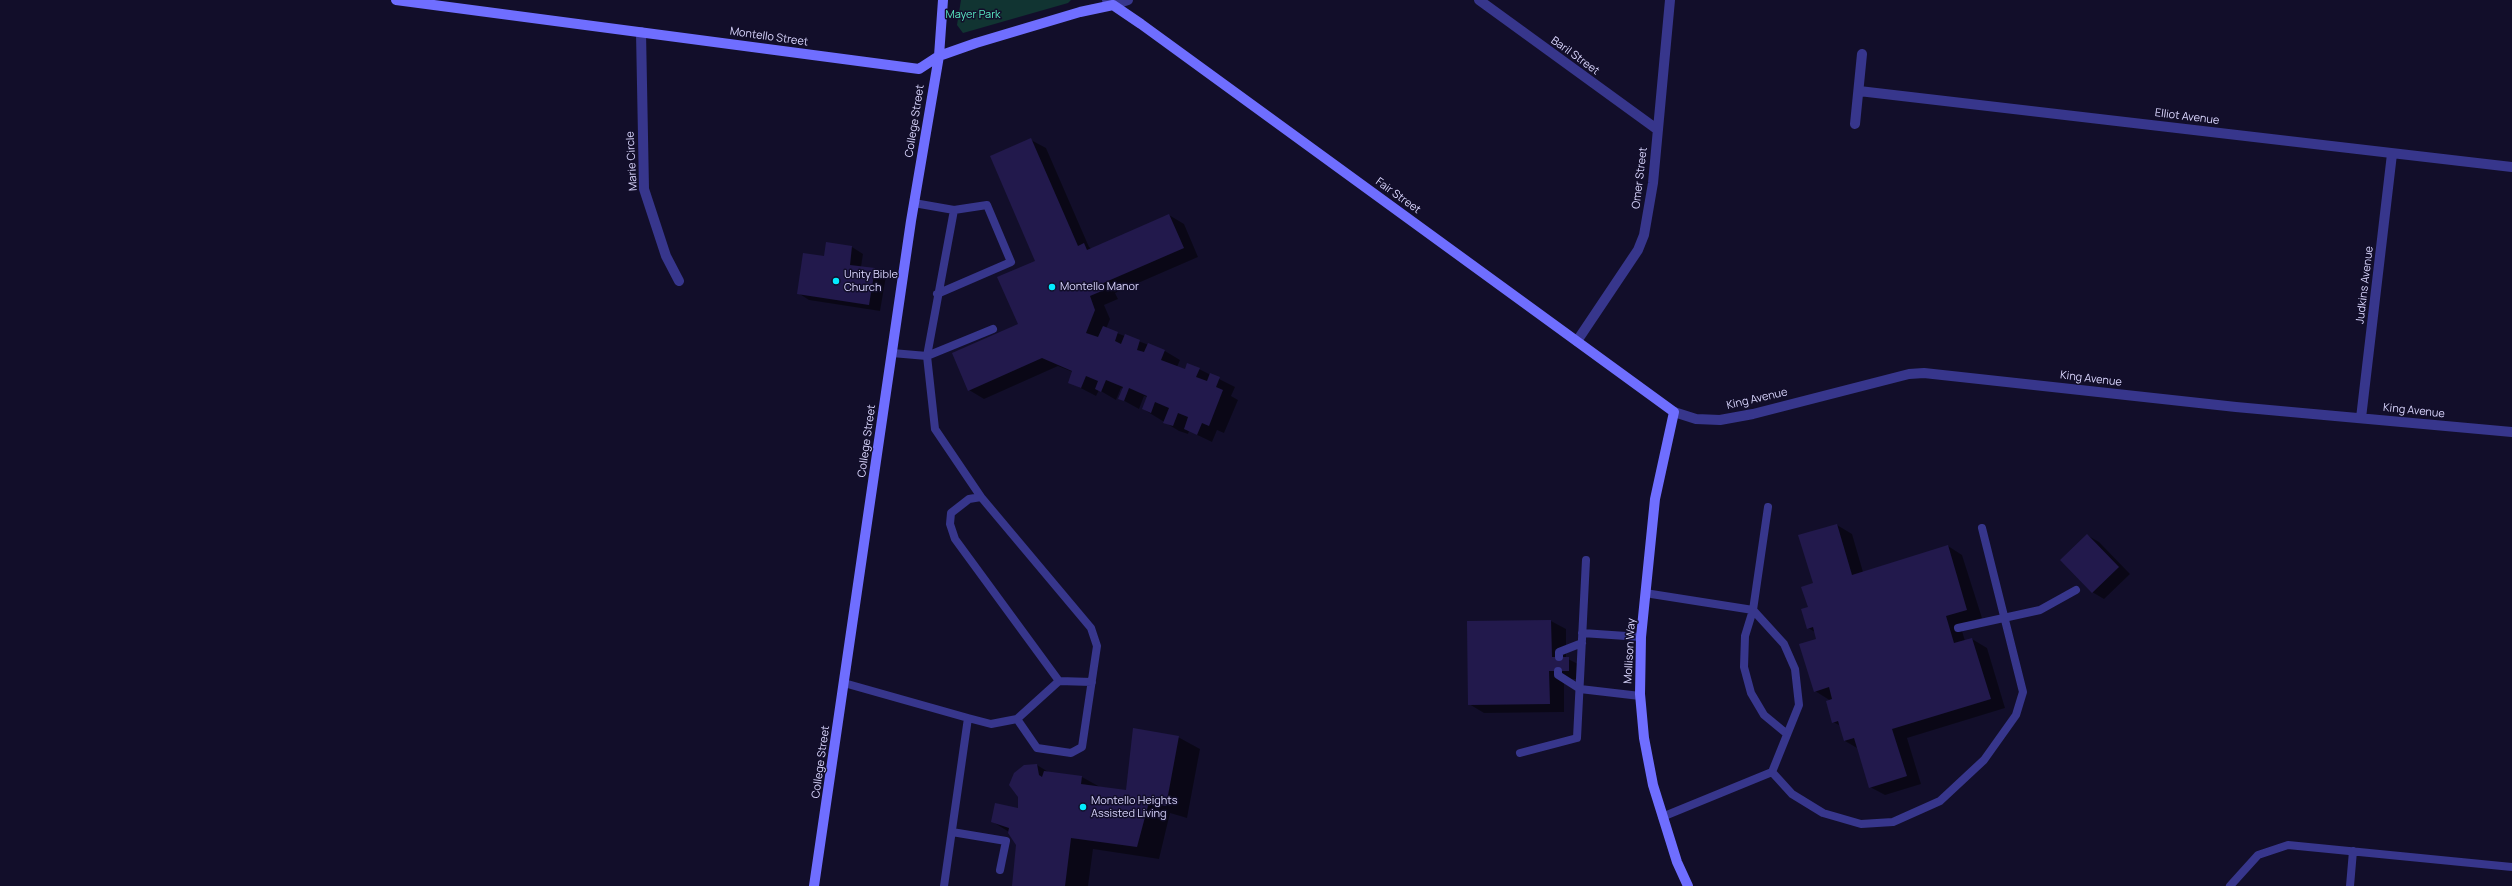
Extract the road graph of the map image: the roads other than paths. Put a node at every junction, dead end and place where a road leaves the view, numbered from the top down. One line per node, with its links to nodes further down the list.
1 (396, 0): 7 (main road, Montello Street)
2 (943, 0): 9 (main road, College Street)
3 (1128, 0): 6 (street, Montello Street)
4 (1479, 0): 12 (street, Baril Street)
5 (1670, 0): 12 (street, Omer Street)
6 (1110, 3): 9 (main road, Montello Street); 20 (main road, Fair Street)
7 (641, 32): 9 (main road, Montello Street); 17 (street, Marie Circle)
8 (1862, 54): 10 (street)
9 (939, 56): 15 (main road, College Street)
10 (1859, 92): 11 (street); 13 (street, Elliot Avenue)
11 (1855, 124)
12 (1658, 130): 20 (street, Omer Street)
13 (2392, 154): 14 (street, Elliot Avenue); 24 (street, Judkins Avenue)
14 (2512, 167)
15 (914, 203): 16 (lane); 21 (main road, College Street)
16 (954, 210): 18 (lane); 18 (lane)
17 (679, 281)
18 (937, 294): 22 (lane)
19 (993, 329): 22 (lane)
20 (1578, 341): 23 (main road, Fair Street)
21 (892, 354): 22 (lane); 42 (main road, College Street)
22 (927, 356): 26 (lane)
23 (1674, 412): 24 (street, King Avenue); 31 (main road, Mollison Way)
24 (2361, 418): 25 (street, King Avenue)
25 (2512, 432)
26 (981, 498): 40 (lane); 41 (lane)
27 (1768, 507): 32 (lane)
28 (1982, 528): 33 (lane)
29 (1586, 560): 35 (lane)
30 (2076, 590): 33 (lane)
31 (1645, 593): 32 (lane); 36 (main road, Mollison Way)
32 (1753, 610): 47 (lane); 47 (lane)
33 (2005, 618): 34 (lane); 49 (lane)
34 (1958, 628)
35 (1582, 632): 36 (lane); 37 (lane)
36 (1641, 637): 44 (main road, Mollison Way)
37 (1582, 643): 38 (lane); 43 (lane)
38 (1558, 657)
39 (1558, 671): 43 (lane)
40 (1059, 681): 41 (lane); 46 (lane)
41 (1092, 682): 46 (lane)
42 (844, 683): 45 (lane); 56 (main road, College Street)
43 (1580, 689): 44 (lane); 48 (lane)
44 (1640, 696): 50 (main road, Mollison Way)
45 (968, 718): 46 (lane); 51 (lane)
46 (1017, 719)
47 (1787, 734): 49 (lane)
48 (1520, 753)
49 (1772, 772): 50 (lane)
50 (1662, 817): 57 (main road, Mollison Way)
51 (952, 832): 54 (lane); 55 (lane)
52 (2353, 851): 53 (lane); 58 (lane); 59 (lane)
53 (2512, 867)
54 (1000, 870)
55 (946, 885)
56 (814, 886)
57 (1688, 886)
58 (2230, 886)
59 (2350, 886)

